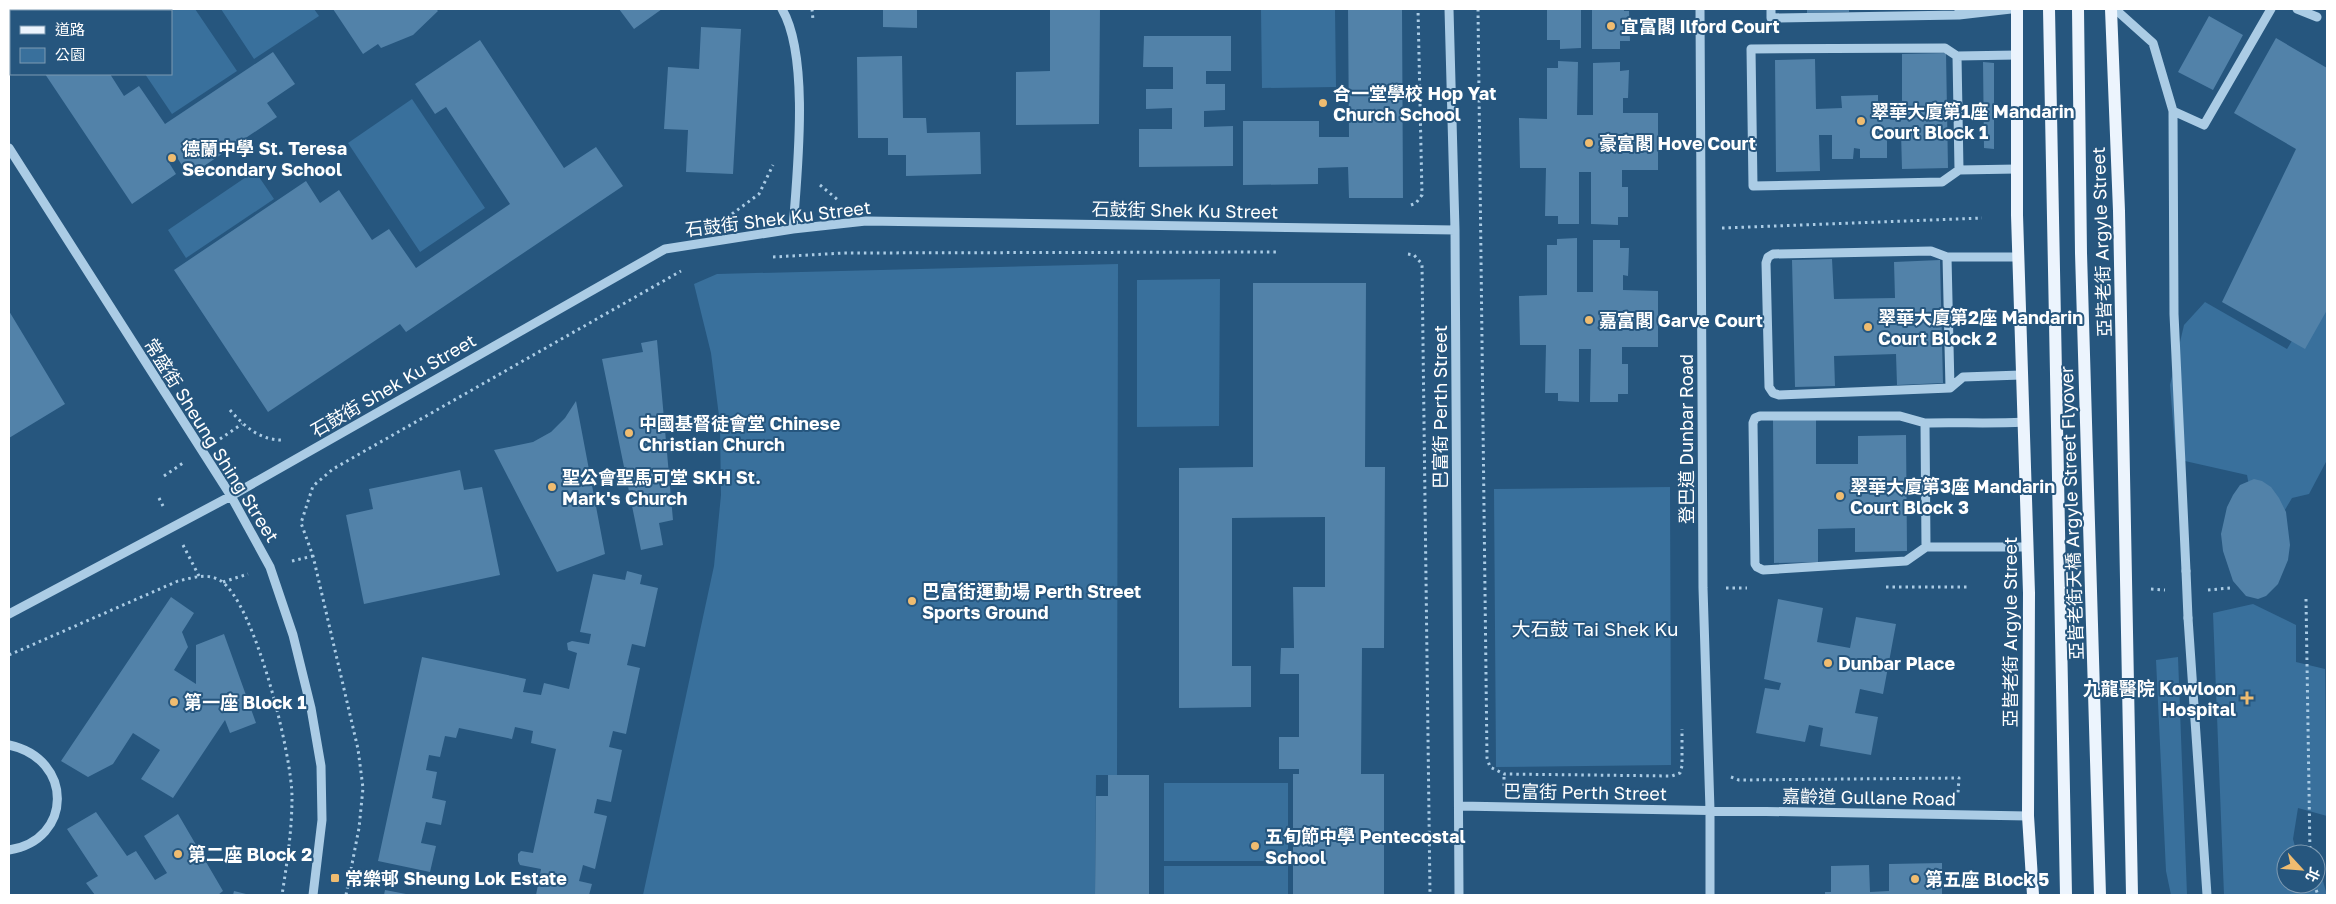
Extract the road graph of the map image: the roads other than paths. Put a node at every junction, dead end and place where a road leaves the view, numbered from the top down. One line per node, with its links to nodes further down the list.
1 (782, 9): 21 (street)
2 (1449, 9): 22 (street, 巴富街 Perth Street)
3 (1700, 9): 35 (street, 登巴道 Dunbar Road)
4 (1771, 9): 13 (street)
5 (2011, 9): 13 (street)
6 (2017, 9): 15 (main road, 亞皆老街 Argyle Street)
7 (2049, 9): 42 (main road, 亞皆老街天橋 Argyle Street Flyover)
8 (2078, 9): 43 (main road, 亞皆老街天橋 Argyle Street Flyover)
9 (2110, 9): 44 (main road, 亞皆老街 Argyle Street)
10 (2114, 9): 17 (street)
11 (2271, 9): 17 (street)
12 (2297, 9): 14 (street)
13 (1959, 12)
14 (2317, 17)
15 (2018, 55): 16 (street); 19 (main road, 亞皆老街 Argyle Street)
16 (1957, 56): 20 (street); 20 (street)
17 (2173, 111): 45 (street, bridge)
18 (9, 148): 29 (street, 常盛街 Sheung Shing Street)
19 (2017, 169): 20 (street); 24 (main road, 亞皆老街 Argyle Street)
20 (1959, 170)
21 (793, 229): 22 (street, 石鼓街 Shek Ku Street); 29 (street, 石鼓街 Shek Ku Street)
22 (1455, 230): 34 (street, 巴富街 Perth Street)
23 (1947, 257): 24 (street); 26 (street); 26 (street)
24 (2018, 257): 25 (main road, 亞皆老街 Argyle Street)
25 (2022, 375): 26 (street); 27 (main road, 亞皆老街 Argyle Street)
26 (1950, 388)
27 (2023, 422): 28 (street); 30 (main road, 亞皆老街 Argyle Street)
28 (1925, 423): 31 (street); 31 (street)
29 (231, 496): 32 (street, 石鼓街 Shek Ku Street); 38 (street, 常盛街 Sheung Shing Street)
30 (2027, 547): 31 (street); 36 (main road, 亞皆老街 Argyle Street)
31 (1926, 548)
32 (9, 614)
33 (9, 745): 37 (street)
34 (1459, 806): 35 (street, 巴富街 Perth Street); 39 (street, 巴富街 Perth Street)
35 (1710, 810): 36 (street, 嘉齡道 Gullane Road); 40 (street, 登巴道 Dunbar Road)
36 (2028, 816): 41 (main road, 亞皆老街 Argyle Street)
37 (9, 850)
38 (313, 895)
39 (1459, 895)
40 (1710, 895)
41 (2033, 895)
42 (2066, 895)
43 (2100, 895)
44 (2132, 895)
45 (2207, 895)

